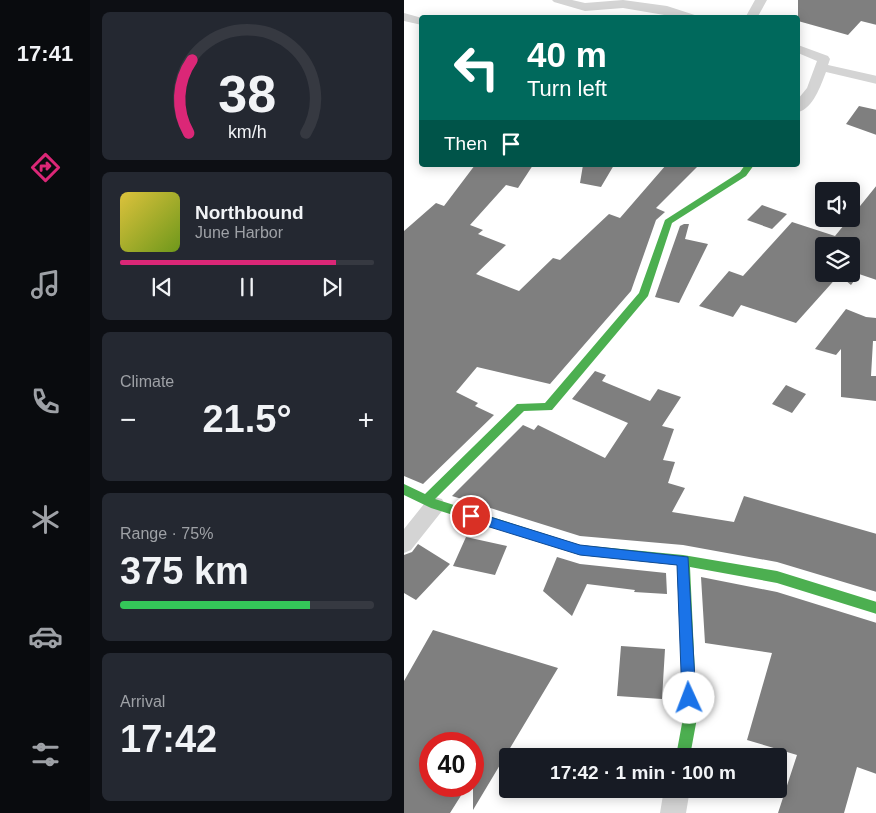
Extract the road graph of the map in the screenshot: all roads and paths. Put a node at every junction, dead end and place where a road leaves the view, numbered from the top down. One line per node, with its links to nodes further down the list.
1 (558, 0): 3 (street)
2 (761, 0): 4 (street)
3 (686, 15)
4 (753, 15)
5 (404, 17): 6 (street)
6 (419, 21)
7 (800, 50): 8 (street)
8 (822, 67): 9 (street); 10 (street)
9 (876, 80)
10 (800, 105)
11 (748, 167): 13 (street)
12 (404, 489): 13 (street)
13 (431, 502): 14 (street); 15 (street)
14 (404, 544)
15 (683, 560): 16 (street); 17 (street)
16 (876, 608)
17 (684, 748)
18 (676, 798): 19 (street)
19 (673, 813)

